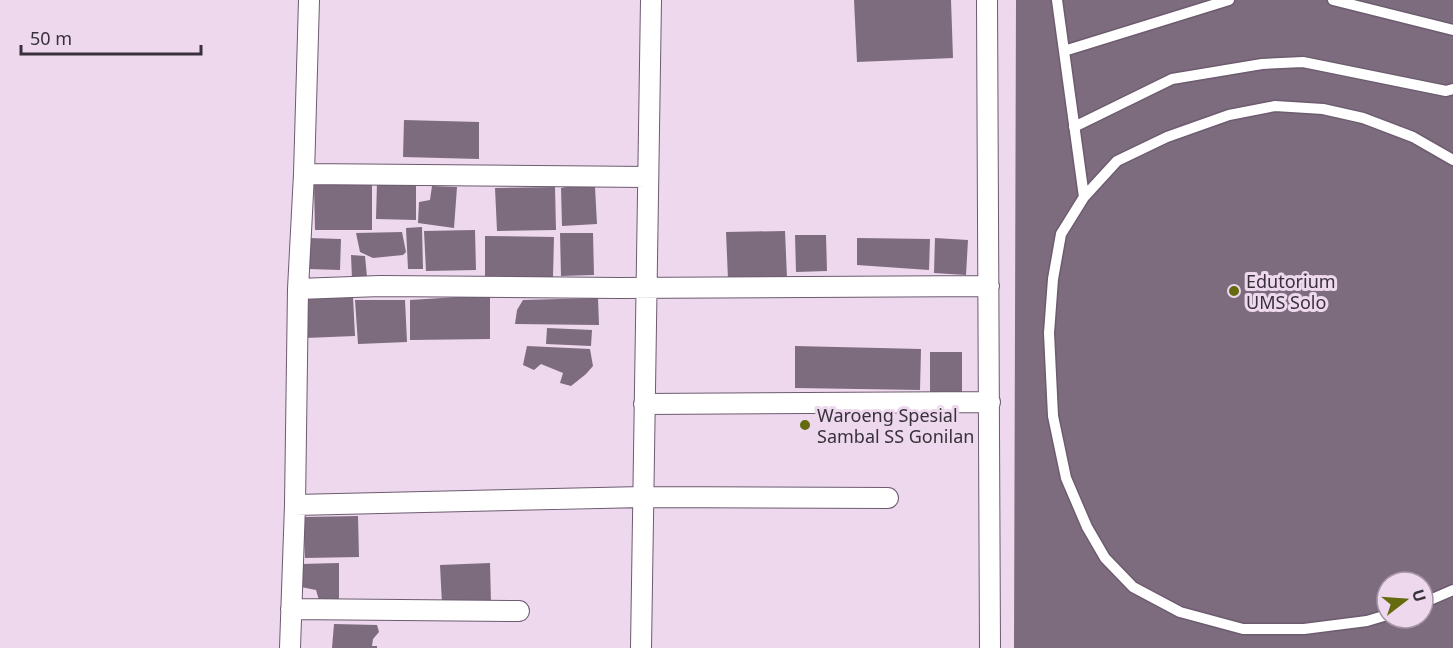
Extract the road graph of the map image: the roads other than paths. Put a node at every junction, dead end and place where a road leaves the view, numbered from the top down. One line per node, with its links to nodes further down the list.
1 (309, 0): 12 (street)
2 (651, 0): 13 (street)
3 (987, 0): 15 (street)
4 (1057, 0): 8 (lane)
5 (1229, 0): 8 (lane)
6 (1333, 0): 7 (lane)
7 (1453, 30)
8 (1064, 51): 10 (lane)
9 (1453, 89): 10 (lane)
10 (1074, 127): 14 (lane)
11 (1453, 160): 14 (lane)
12 (304, 174): 13 (street); 17 (street)
13 (648, 177): 16 (street)
14 (1084, 197): 27 (lane)
15 (989, 286): 16 (street); 18 (street)
16 (646, 287): 17 (street); 19 (street)
17 (298, 289): 22 (street)
18 (990, 402): 19 (street); 30 (street)
19 (644, 404): 20 (street)
20 (643, 497): 21 (street); 22 (street); 29 (street)
21 (888, 498)
22 (295, 505): 25 (street)
23 (1453, 590): 24 (lane)
24 (1435, 598)
25 (291, 609): 26 (street); 28 (street)
26 (519, 611)
27 (1375, 619)
28 (290, 648)
29 (641, 648)
30 (990, 648)

